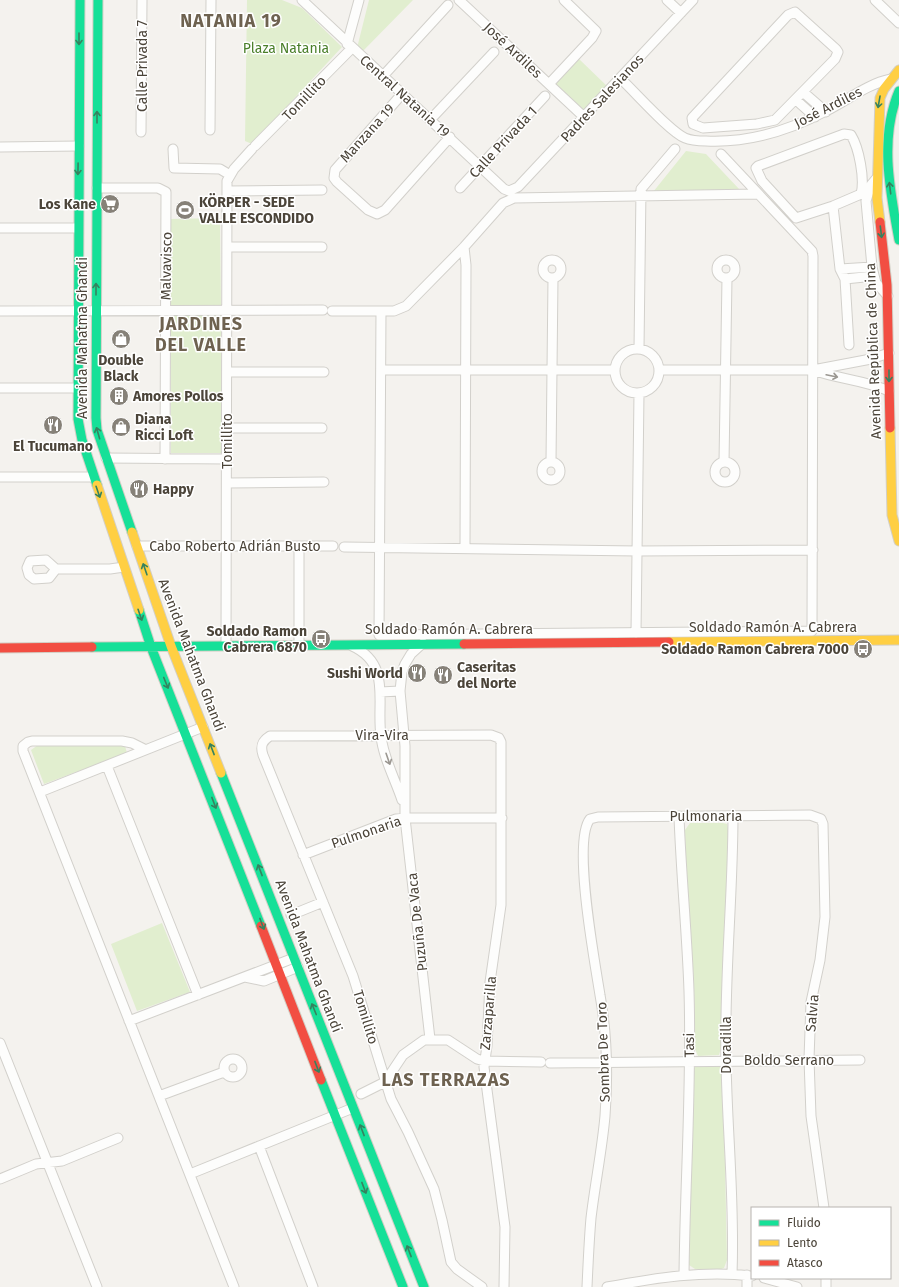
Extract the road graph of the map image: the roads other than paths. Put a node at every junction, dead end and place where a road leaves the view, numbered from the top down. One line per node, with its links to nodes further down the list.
1 (80, 0): 35 (main road, Avenida Mahatma Ghandi, one-way to 35)
2 (98, 0): 43 (main road, Avenida Mahatma Ghandi, one-way to 2)
3 (142, 0): 33 (street, Calle Privada 7)
4 (211, 0): 32 (street)
5 (302, 0): 12 (street, Central Natania 19)
6 (359, 0): 16 (street)
7 (459, 0): 22 (street, José Ardiles)
8 (564, 0): 22 (street)
9 (667, 0): 14 (street)
10 (693, 0): 14 (street, Padres Salesianos)
11 (875, 0): 15 (street)
12 (310, 3): 16 (street, Central Natania 19)
13 (448, 5): 19 (street)
14 (681, 13): 20 (street, Padres Salesianos)
15 (899, 23)
16 (349, 46): 19 (street, Central Natania 19); 41 (street, Tomillito)
17 (494, 52): 31 (street)
18 (899, 70): 21 (main road, Avenida República de China)
19 (382, 76): 25 (street, Central Natania 19)
20 (621, 79): 29 (street, Padres Salesianos); 30 (street, José Ardiles)
21 (891, 79): 28 (street, José Ardiles); 42 (main road, Avenida República de China, one-way to 42)
22 (550, 84): 29 (street, José Ardiles)
23 (899, 90): 53 (main road, one-way to 23)
24 (803, 92): 27 (street); 27 (street); 28 (street)
25 (402, 94): 31 (street, Central Natania 19); 34 (street, Manzana 19)
26 (545, 96): 40 (street, Calle Privada 1)
27 (796, 100): 30 (street)
28 (826, 112): 30 (street, José Ardiles)
29 (584, 117): 47 (street, Padres Salesianos)
30 (816, 117)
31 (430, 120): 34 (street, Central Natania 19)
32 (210, 130)
33 (142, 132)
34 (450, 137): 40 (street, Central Natania 19)
35 (79, 146): 36 (street); 52 (main road, Avenida Mahatma Ghandi, one-way to 52)
36 (0, 147)
37 (173, 149): 41 (street)
38 (675, 149): 49 (street)
39 (721, 154): 48 (street)
40 (480, 166): 44 (street, Calle Privada 1); 47 (street, Central Natania 19)
41 (230, 175): 46 (street, Tomillito)
42 (876, 179): 57 (street); 63 (main road, Avenida República de China, one-way to 63)
43 (97, 188): 64 (street, Malvavisco); 68 (main road, Avenida Mahatma Ghandi, one-way to 43)
44 (460, 188)
45 (322, 190): 46 (street)
46 (227, 191): 54 (street, Tomillito)
47 (509, 191)
48 (758, 194): 49 (street); 79 (street)
49 (640, 196): 56 (street); 71 (street)
50 (833, 206): 50 (street); 58 (street)
51 (0, 228): 52 (street)
52 (77, 228): 67 (main road, Avenida Mahatma Ghandi)
53 (899, 240)
54 (227, 246): 55 (street); 65 (street, Tomillito)
55 (322, 247)
56 (464, 247): 69 (street); 74 (street)
57 (872, 266): 58 (street); 59 (street)
58 (840, 269): 62 (street)
59 (874, 276): 62 (street); 63 (street)
60 (553, 278): 75 (street)
61 (727, 278): 78 (street)
62 (845, 279): 70 (street)
63 (888, 296): 72 (main road, Avenida República de China)
64 (165, 310): 65 (street); 68 (street); 89 (street, Malvavisco)
65 (226, 310): 69 (street); 80 (street, Tomillito)
66 (0, 311): 67 (street)
67 (77, 311): 68 (street); 83 (main road, Avenida Mahatma Ghandi)
68 (96, 311): 88 (main road, Avenida Mahatma Ghandi, one-way to 68)
69 (381, 311): 73 (street)
70 (849, 345)
71 (638, 349): 76 (street); 77 (street)
72 (889, 354): 79 (street); 84 (main road, Avenida República de China, one-way to 84)
73 (381, 370): 74 (street); 103 (street)
74 (465, 370): 75 (street); 104 (street)
75 (552, 370): 76 (street); 91 (street)
76 (616, 370): 85 (street)
77 (660, 370): 78 (street); 85 (street)
78 (725, 370): 79 (street); 92 (street)
79 (813, 370): 84 (street, one-way to 84); 105 (street)
80 (227, 372): 81 (street); 86 (street, Tomillito)
81 (324, 372)
82 (0, 388): 83 (street)
83 (77, 388): 93 (main road, Avenida Mahatma Ghandi)
84 (889, 391): 97 (main road, Avenida República de China)
85 (639, 393): 106 (street)
86 (227, 428): 87 (street); 90 (street, Tomillito)
87 (322, 428)
88 (106, 458): 89 (street); 98 (main road, Avenida Mahatma Ghandi)
89 (165, 459): 90 (street)
90 (227, 459): 96 (street, Tomillito)
91 (551, 461)
92 (724, 462)
93 (93, 477): 94 (street); 107 (main road, Avenida Mahatma Ghandi, one-way to 107)
94 (0, 478)
95 (324, 482): 96 (street)
96 (227, 483): 101 (street, Tomillito)
97 (899, 541)
98 (137, 546): 101 (street, Cabo Roberto Adrián Busto); 116 (main road, Avenida Mahatma Ghandi, one-way to 98)
99 (299, 546): 100 (street, Cabo Roberto Adrián Busto); 101 (street, Cabo Roberto Adrián Busto); 112 (street)
100 (333, 546)
101 (227, 547): 114 (street, Tomillito)
102 (344, 547): 103 (street)
103 (379, 548): 104 (street); 109 (street)
104 (465, 548): 106 (street)
105 (813, 550): 106 (street); 109 (street)
106 (637, 551): 109 (street)
107 (124, 567): 108 (street); 115 (main road, Avenida Mahatma Ghandi, one-way to 115)
108 (56, 569)
109 (636, 633)
110 (899, 640): 111 (main road, Soldado Ramón A. Cabrera)
111 (423, 643): 113 (main road, Soldado Ramón A. Cabrera); 118 (street)
112 (299, 644): 113 (main road, Soldado Ramón A. Cabrera); 114 (main road, Soldado Ramón A. Cabrera)
113 (347, 644): 119 (street)
114 (226, 645): 116 (main road, Soldado Ramón A. Cabrera)
115 (151, 646): 116 (main road, Soldado Ramón A. Cabrera); 117 (main road, Soldado Ramón A. Cabrera); 121 (main road, Avenida Mahatma Ghandi, one-way to 121)
116 (171, 646): 120 (main road, Avenida Mahatma Ghandi)
117 (0, 648)
118 (400, 691): 119 (street); 123 (street)
119 (380, 692): 122 (street)
120 (203, 727): 121 (street); 139 (main road, Avenida Mahatma Ghandi, one-way to 120)
121 (186, 732): 126 (street); 140 (main road, Avenida Mahatma Ghandi, one-way to 140)
122 (380, 734): 123 (street, Vira-Vira); 125 (street, Vira-Vira); 129 (street, one-way to 129)
123 (404, 735): 124 (street, Vira-Vira); 129 (street)
124 (499, 738): 133 (street, Zarzaparilla)
125 (266, 739): 136 (street, Tomillito)
126 (144, 749): 127 (street); 128 (street)
127 (107, 766): 128 (street); 143 (street)
128 (40, 792): 144 (street)
129 (404, 806): 132 (street, Puzuña De Vaca)
130 (733, 815): 131 (street, Pulmonaria); 135 (street, Pulmonaria); 148 (street, Doradilla)
131 (679, 816): 134 (street, Pulmonaria); 151 (street, Tasi)
132 (405, 818): 133 (street, Pulmonaria); 136 (street, Pulmonaria); 145 (street, Puzuña De Vaca)
133 (502, 818): 150 (street, Zarzaparilla)
134 (590, 819): 152 (street, Sombra De Toro)
135 (820, 819): 147 (street, Salvia)
136 (303, 855): 137 (street, Tomillito)
137 (323, 902): 138 (street); 154 (street, Tomillito)
138 (291, 915)
139 (296, 963): 140 (street); 141 (street); 157 (main road, Avenida Mahatma Ghandi, one-way to 139)
140 (278, 965): 141 (main road, Avenida Mahatma Ghandi); 142 (street)
141 (281, 974): 142 (street); 158 (main road, Avenida Mahatma Ghandi, one-way to 158)
142 (245, 977): 143 (street)
143 (198, 995): 144 (street)
144 (129, 1021): 156 (street)
145 (430, 1039): 150 (street, Boldo Serrano); 154 (street)
146 (0, 1042): 161 (street)
147 (809, 1059): 148 (street, Boldo Serrano); 149 (street, Boldo Serrano); 164 (street, Salvia)
148 (726, 1060): 151 (street, Boldo Serrano); 165 (street, Doradilla)
149 (860, 1060)
150 (484, 1061): 152 (street, Boldo Serrano); 176 (street, Zarzaparilla)
151 (690, 1061): 152 (street, Boldo Serrano); 166 (street, Tasi)
152 (606, 1063): 177 (street, Sombra De Toro)
153 (224, 1072): 156 (street)
154 (385, 1082): 155 (street); 175 (street, Tomillito)
155 (360, 1094)
156 (159, 1096): 162 (street)
157 (353, 1108): 158 (street); 174 (main road, Avenida Mahatma Ghandi, one-way to 157)
158 (336, 1115): 160 (street); 173 (main road, Avenida Mahatma Ghandi, one-way to 173)
159 (118, 1138): 161 (street)
160 (259, 1146): 162 (street); 172 (street)
161 (48, 1163): 163 (street); 170 (street)
162 (190, 1174): 171 (street)
163 (0, 1179)
164 (824, 1207)
165 (732, 1274): 166 (street); 167 (street)
166 (684, 1275): 169 (street)
167 (749, 1276): 179 (street)
168 (768, 1279): 180 (street)
169 (665, 1282): 178 (street)
170 (97, 1287)
171 (234, 1287)
172 (313, 1287)
173 (403, 1287)
174 (424, 1287)
175 (482, 1287)
176 (504, 1287)
177 (587, 1287)
178 (607, 1287)
179 (747, 1287)
180 (797, 1287)

